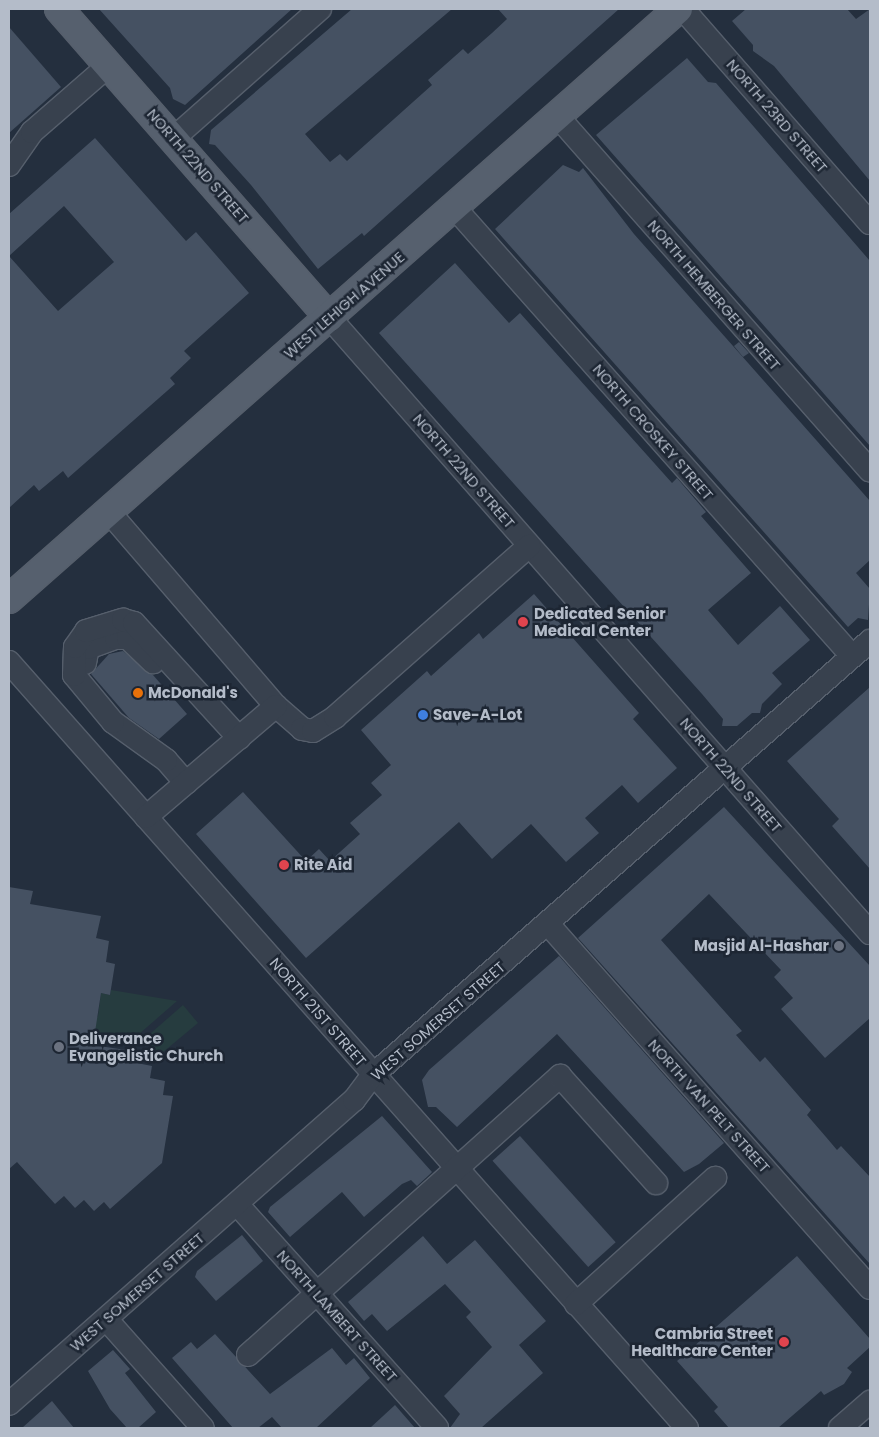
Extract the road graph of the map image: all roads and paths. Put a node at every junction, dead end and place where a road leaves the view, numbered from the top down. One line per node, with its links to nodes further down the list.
1 (320, 9): 7 (street)
2 (678, 9): 6 (main road, WEST LEHIGH AVENUE)
3 (683, 9): 10 (street, NORTH 23RD STREET)
4 (65, 11): 5 (main road, NORTH 22ND STREET)
5 (109, 65): 7 (main road, NORTH 22ND STREET); 8 (street)
6 (558, 118): 9 (main road, WEST LEHIGH AVENUE); 12 (street, NORTH HEMBERGER STREET)
7 (174, 138): 11 (main road, NORTH 22ND STREET)
8 (11, 158)
9 (454, 207): 11 (main road, WEST LEHIGH AVENUE); 17 (street, NORTH CROSKEY STREET)
10 (870, 222)
11 (330, 317): 13 (main road, WEST LEHIGH AVENUE); 14 (street, NORTH 22ND STREET)
12 (870, 472)
13 (109, 512): 15 (main road, WEST LEHIGH AVENUE); 19 (street)
14 (530, 546): 19 (street); 21 (street, NORTH 22ND STREET)
15 (9, 599)
16 (870, 642): 17 (street, WEST SOMERSET STREET)
17 (852, 656): 21 (street, WEST SOMERSET STREET)
18 (9, 662): 23 (street, NORTH 21ST STREET)
19 (276, 706): 20 (street)
20 (233, 743): 22 (street); 22 (street)
21 (724, 768): 24 (street, WEST SOMERSET STREET); 25 (street, NORTH 22ND STREET)
22 (186, 783): 23 (street)
23 (146, 818): 26 (street, NORTH 21ST STREET)
24 (548, 924): 26 (street, WEST SOMERSET STREET); 31 (street, NORTH VAN PELT STREET)
25 (870, 933)
26 (373, 1075): 27 (street, NORTH 21ST STREET); 30 (street, WEST SOMERSET STREET)
27 (457, 1169): 29 (street); 32 (street); 33 (street, NORTH 21ST STREET)
28 (715, 1178): 33 (street)
29 (656, 1183)
30 (237, 1204): 32 (street, NORTH LAMBERT STREET); 34 (street, WEST SOMERSET STREET)
31 (870, 1288)
32 (317, 1294): 35 (street); 39 (street, NORTH LAMBERT STREET)
33 (576, 1304): 40 (street, NORTH 21ST STREET)
34 (107, 1320): 37 (street, WEST SOMERSET STREET); 38 (street)
35 (248, 1355)
36 (870, 1402): 41 (street)
37 (9, 1404)
38 (203, 1428)
39 (437, 1428)
40 (687, 1428)
41 (840, 1428)

